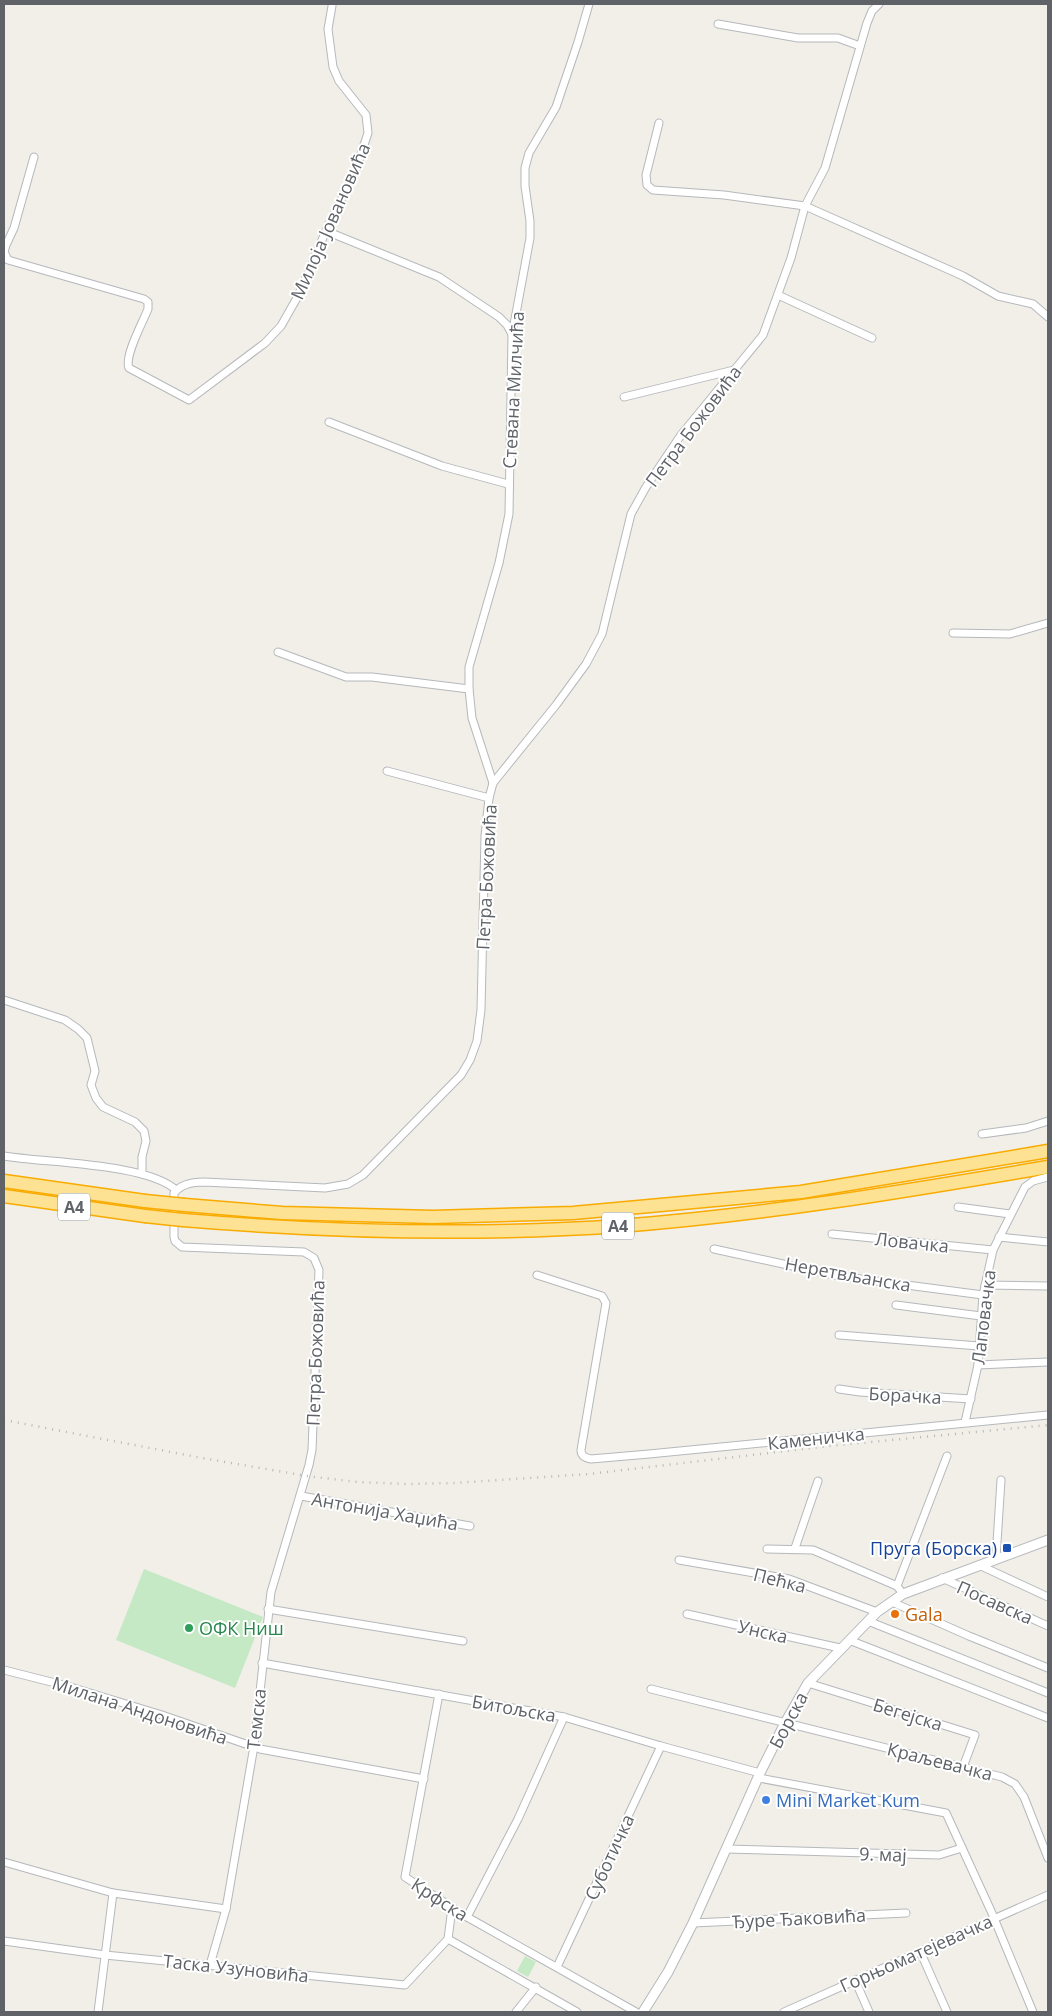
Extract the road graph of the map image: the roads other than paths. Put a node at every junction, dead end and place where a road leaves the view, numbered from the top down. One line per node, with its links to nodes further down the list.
1 (589, 4): 12 (street, Стевана Милчића)
2 (879, 4): 5 (street, Петра Божовића)
3 (332, 6): 9 (street, Милоја Јовановића)
4 (718, 24): 5 (street)
5 (860, 46): 8 (street, Петра Божовића)
6 (659, 123): 8 (street)
7 (34, 157): 9 (street, Милоја Јовановића)
8 (805, 206): 10 (street, Петра Божовића); 11 (street)
9 (326, 231): 12 (street)
10 (778, 295): 13 (street); 14 (street, Петра Божовића)
11 (1048, 317)
12 (512, 335): 17 (street, Стевана Милчића)
13 (872, 338)
14 (734, 370): 15 (street); 23 (street, Петра Божовића)
15 (624, 397)
16 (329, 422): 17 (street)
17 (508, 484): 21 (street, Стевана Милчића)
18 (1048, 623): 19 (street)
19 (953, 633)
20 (278, 652): 21 (street)
21 (469, 689): 23 (street, Стевана Милчића)
22 (387, 771): 24 (street)
23 (493, 783): 24 (street, Петра Божовића)
24 (489, 798): 34 (street, Петра Божовића)
25 (4, 1000): 31 (street)
26 (1048, 1121): 27 (street)
27 (982, 1134)
28 (1048, 1151): 33 (highway, A4, bridge)
29 (4, 1156): 31 (street)
30 (1048, 1167): 35 (highway, A4, bridge)
31 (142, 1174): 34 (street)
32 (1048, 1177): 37 (street, Лаповачка)
33 (4, 1181)
34 (176, 1190): 58 (street, Петра Божовића)
35 (4, 1196)
36 (958, 1207): 37 (street)
37 (1010, 1214): 39 (street, Лаповачка)
38 (832, 1234): 42 (street, Ловачка)
39 (999, 1237): 40 (street); 42 (street, Лаповачка)
40 (1048, 1242)
41 (714, 1249): 46 (street, Неретвљанска)
42 (992, 1250): 44 (street, Лаповачка)
43 (537, 1275): 56 (street, Каменичка)
44 (985, 1285): 45 (street); 46 (street, Лаповачка)
45 (1048, 1286)
46 (983, 1294): 48 (street, Лаповачка)
47 (896, 1305): 48 (street)
48 (980, 1316): 50 (street, Лаповачка)
49 (839, 1335): 50 (street)
50 (979, 1346): 52 (street, Лаповачка)
51 (1048, 1362): 52 (street)
52 (978, 1365): 54 (street, Лаповачка)
53 (839, 1389): 54 (street, Борачка)
54 (971, 1399): 56 (street, Лаповачка)
55 (1048, 1414): 56 (street, Каменичка)
56 (965, 1422)
57 (947, 1456): 70 (street)
58 (307, 1476): 61 (street, Темска)
59 (1002, 1480): 66 (street)
60 (818, 1481): 64 (street)
61 (301, 1496): 62 (street, Антонија Хаџића); 74 (street, Темска)
62 (470, 1526)
63 (1046, 1543): 66 (street, Борска)
64 (796, 1548): 65 (street); 70 (street)
65 (767, 1549)
66 (996, 1558): 68 (street, Борска)
67 (679, 1560): 75 (street, Пећка)
68 (980, 1565): 69 (street, Борска); 72 (street)
69 (941, 1578): 71 (street, Борска); 78 (street, Посавска)
70 (897, 1586): 71 (street)
71 (903, 1594): 73 (street, Борска)
72 (1048, 1598)
73 (892, 1602): 75 (street, Борска); 83 (street)
74 (268, 1610): 80 (street); 82 (street, Темска)
75 (877, 1612): 77 (street, Борска)
76 (687, 1614): 81 (street, Унска)
77 (868, 1621): 79 (street, Борска); 87 (street)
78 (1048, 1626)
79 (849, 1640): 81 (street, Борска); 90 (street)
80 (463, 1641)
81 (840, 1648): 85 (street, Борска)
82 (262, 1664): 88 (street, Битољска); 92 (street, Темска)
83 (1048, 1668)
84 (4, 1670): 92 (street, Милана Андоновића)
85 (808, 1683): 91 (street, Борска); 94 (street, Бегејска)
86 (651, 1689): 91 (street, Краљевачка)
87 (1048, 1693)
88 (439, 1694): 89 (street, Битољска); 96 (street, Крфска)
89 (564, 1717): 93 (street, Битољска); 106 (street)
90 (1048, 1718)
91 (785, 1723): 94 (street, Краљевачка); 95 (street, Борска)
92 (254, 1746): 96 (street, Милана Андоновића); 104 (street, Темска)
93 (661, 1746): 95 (street, Битољска); 114 (street, Суботичка)
94 (963, 1768): 99 (street, Краљевачка)
95 (760, 1776): 97 (street, Битољска); 98 (street, Борска)
96 (424, 1779): 103 (street, Крфска)
97 (962, 1848): 98 (street, 9. мај); 107 (street)
98 (726, 1849): 108 (street, Борска)
99 (1048, 1858)
100 (4, 1862): 101 (street)
101 (113, 1893): 104 (street); 112 (street)
102 (1048, 1895): 107 (street, Горњоматејевачка)
103 (452, 1908): 106 (street, Крфска); 109 (street)
104 (226, 1909): 113 (street, Темска)
105 (906, 1913): 108 (street, Ђуре Ђаковића)
106 (468, 1917): 114 (street, Крфска)
107 (994, 1919): 111 (street, Горњоматејевачка); 125 (street)
108 (693, 1923): 121 (street, Борска)
109 (448, 1939): 113 (street, Таска Узуновића); 116 (street, Крфска)
110 (4, 1942): 112 (street, Таска Узуновића)
111 (920, 1951): 115 (street, Горњоматејевачка); 124 (street)
112 (105, 1954): 113 (street, Таска Узуновића); 117 (street)
113 (210, 1965)
114 (557, 1967): 120 (street, Крфска)
115 (855, 1980): 122 (street, Горњоматејевачка); 123 (street)
116 (536, 1987): 118 (street); 119 (street, Крфска)
117 (98, 2012)
118 (516, 2012)
119 (578, 2012)
120 (636, 2012)
121 (642, 2012)
122 (784, 2012)
123 (869, 2012)
124 (947, 2012)
125 (1033, 2012)

